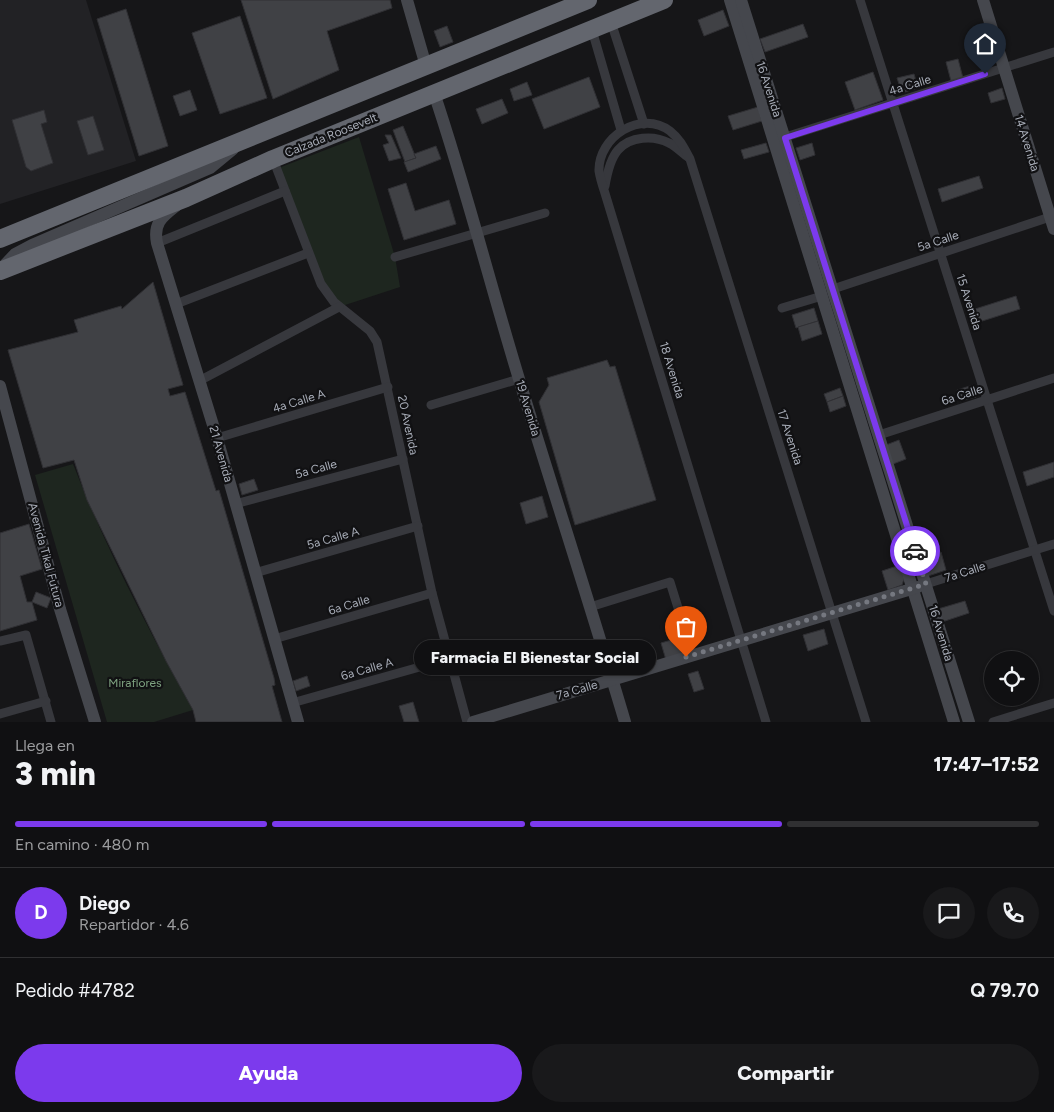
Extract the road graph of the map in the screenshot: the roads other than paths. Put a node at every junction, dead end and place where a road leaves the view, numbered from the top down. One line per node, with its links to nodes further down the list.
1 (407, 0): 11 (street)
2 (588, 0): 11 (highway)
3 (664, 0): 8 (highway, Calzada Roosevelt)
4 (730, 0): 17 (street, 16 Avenida)
5 (741, 0): 17 (street, 16 Avenida)
6 (860, 0): 14 (street, 15 Avenida)
7 (983, 0): 12 (street, 14 Avenida)
8 (611, 22): 9 (highway, Calzada Roosevelt); 15 (street)
9 (592, 30): 13 (highway, Calzada Roosevelt); 16 (street)
10 (1054, 52): 12 (street, 4a Calle)
11 (426, 66): 18 (highway)
12 (1004, 69): 14 (street, 4a Calle); 25 (street, 14 Avenida)
13 (434, 93): 19 (highway, Calzada Roosevelt); 26 (street, 19 Avenida)
14 (894, 103): 17 (street, 4a Calle); 30 (street, 15 Avenida)
15 (644, 124): 16 (street, 17 Avenida); 20 (street, 17 Avenida)
16 (621, 130): 21 (street, 18 Avenida)
17 (779, 139): 33 (street, 16 Avenida)
18 (243, 140): 27 (highway); 32 (street)
19 (273, 159): 22 (street, 20 Avenida); 23 (highway, Calzada Roosevelt)
20 (690, 159): 21 (street); 58 (street, 17 Avenida)
21 (604, 190): 60 (street, 18 Avenida)
22 (285, 191): 28 (street); 29 (street, 20 Avenida)
23 (186, 198): 28 (street, 21 Avenida); 32 (highway, Calzada Roosevelt)
24 (545, 213): 26 (street)
25 (1052, 223): 30 (street, 5a Calle)
26 (479, 234): 31 (street); 38 (street, 19 Avenida)
27 (0, 239)
28 (157, 243): 34 (street, 21 Avenida)
29 (308, 253): 34 (street); 35 (street, 20 Avenida)
30 (940, 253): 33 (street, 5a Calle); 42 (street, 15 Avenida)
31 (395, 258)
32 (0, 271)
33 (828, 293): 36 (street, 5a Calle); 44 (street, 16 Avenida); 53 (street, 16 Avenida)
34 (176, 304): 39 (street, 21 Avenida)
35 (339, 307): 39 (street); 41 (street, 20 Avenida)
36 (782, 308)
37 (1054, 378): 42 (street, 6a Calle)
38 (519, 379): 43 (street); 55 (street, 19 Avenida)
39 (199, 381): 45 (street, 21 Avenida)
40 (0, 386): 69 (street, Avenida Tikal Futura)
41 (388, 387): 45 (street, 4a Calle A); 46 (street, 20 Avenida)
42 (987, 400): 44 (street, 6a Calle); 50 (street, 15 Avenida)
43 (431, 405)
44 (879, 435): 52 (street, 16 Avenida)
45 (217, 438): 47 (street, 21 Avenida)
46 (403, 458): 47 (street, 5a Calle); 48 (street, 20 Avenida)
47 (235, 504): 51 (street, 21 Avenida)
48 (418, 526): 51 (street, 5a Calle A); 54 (street, 20 Avenida)
49 (1054, 544): 50 (street, 7a Calle)
50 (1035, 550): 52 (street, 7a Calle); 57 (street, 15 Avenida)
51 (254, 574): 59 (street, 21 Avenida)
52 (926, 584): 53 (street, 7a Calle); 77 (street, 16 Avenida)
53 (912, 588): 58 (street, 7a Calle); 76 (street, 16 Avenida)
54 (432, 593): 59 (street, 6a Calle); 62 (street, 20 Avenida)
55 (590, 607): 56 (street); 63 (street, 19 Avenida)
56 (679, 611)
57 (1054, 611)
58 (832, 612): 60 (street, 7a Calle); 75 (street, 17 Avenida)
59 (274, 639): 66 (street, 21 Avenida)
60 (741, 640): 63 (street, 7a Calle); 74 (street, 18 Avenida)
61 (0, 641): 64 (street)
62 (448, 659): 66 (street, 6a Calle A); 71 (street, 20 Avenida)
63 (612, 680): 72 (street, 7a Calle); 73 (street, 19 Avenida)
64 (46, 702): 67 (street); 68 (street)
65 (1054, 702): 78 (street)
66 (292, 703): 70 (street, 21 Avenida)
67 (0, 714)
68 (51, 722)
69 (95, 722)
70 (298, 722)
71 (467, 722)
72 (473, 722)
73 (625, 722)
74 (766, 722)
75 (866, 722)
76 (954, 722)
77 (969, 722)
78 (993, 722)

